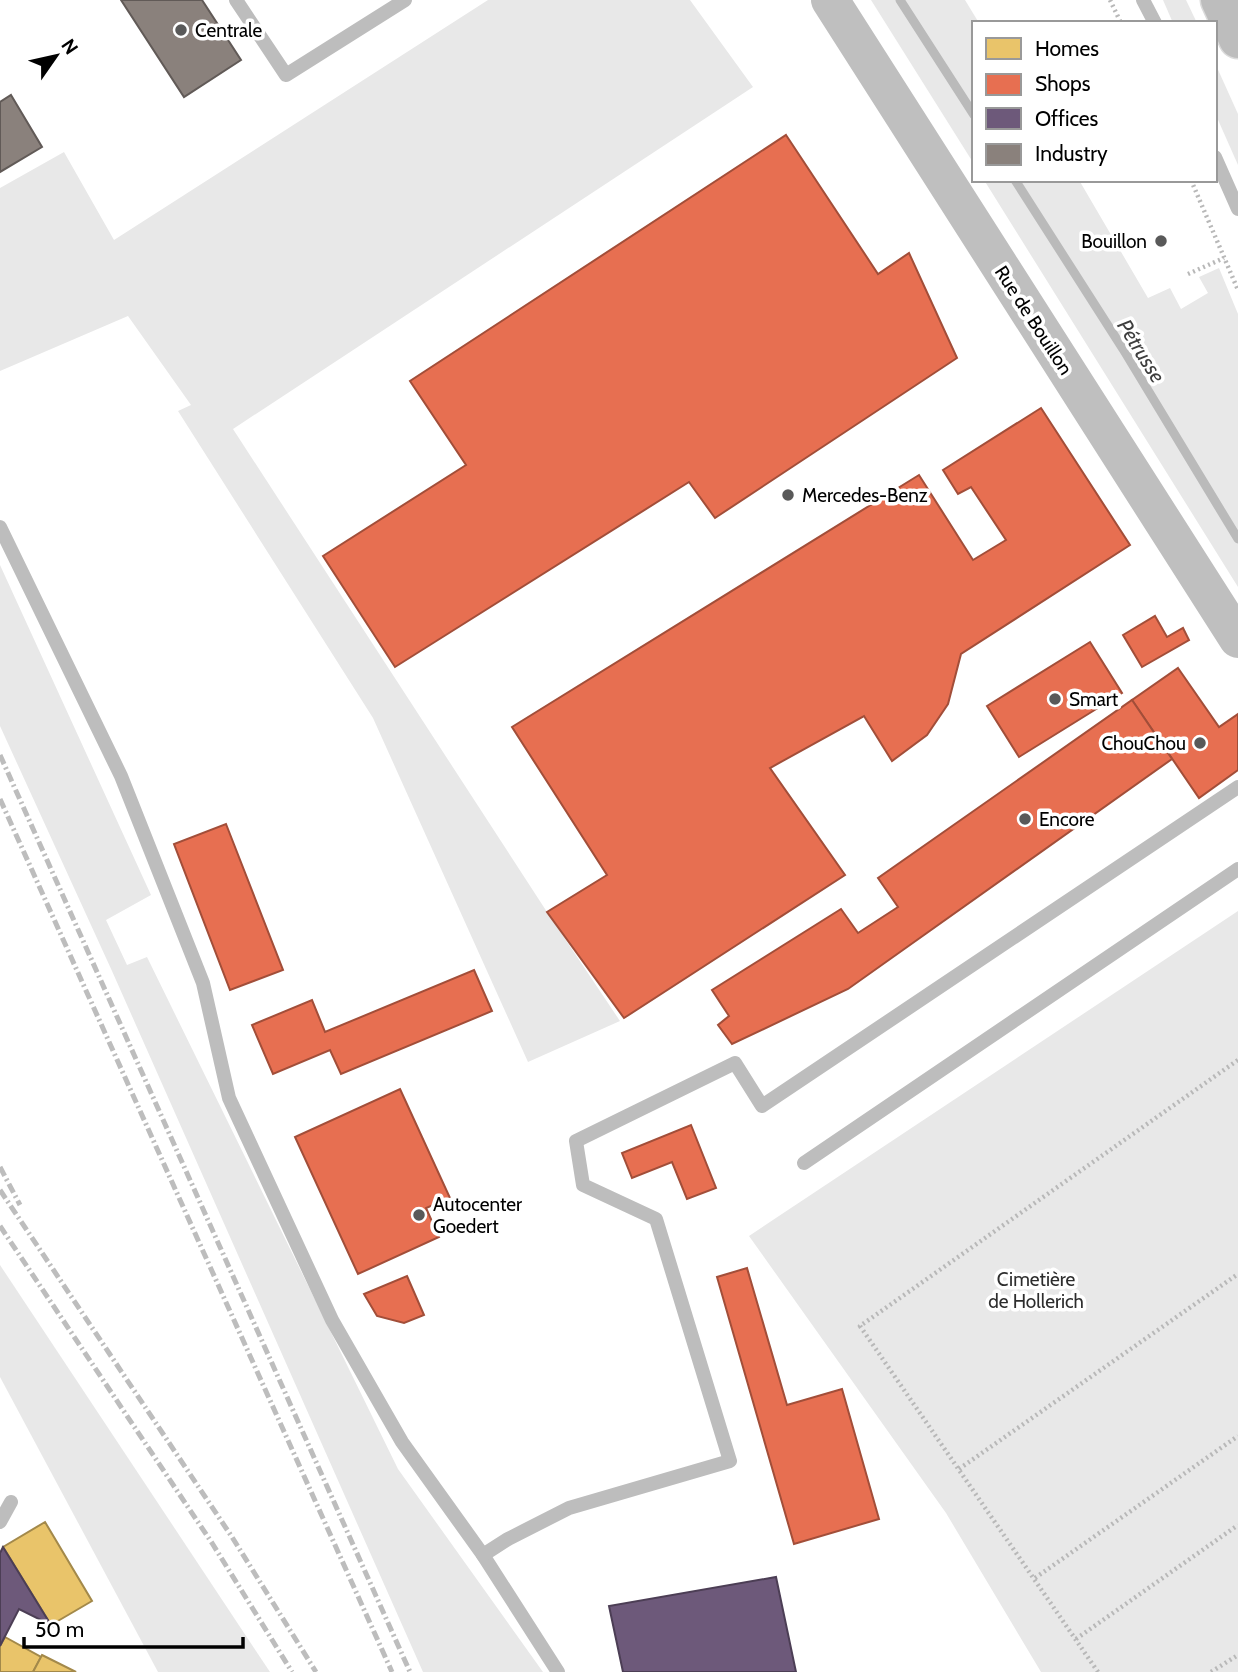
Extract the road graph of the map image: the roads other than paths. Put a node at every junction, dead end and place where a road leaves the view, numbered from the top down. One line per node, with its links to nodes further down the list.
1 (236, 0): 2 (lane)
2 (405, 0)
3 (830, 0): 11 (street, Rue de Bouillon)
4 (1143, 0): 6 (lane)
5 (1220, 0): 7 (highway)
6 (1153, 21)
7 (1238, 39)
8 (1217, 162): 9 (lane)
9 (1238, 209)
10 (0, 527): 17 (lane)
11 (1238, 639)
12 (1238, 787): 17 (lane)
13 (1238, 869): 14 (lane)
14 (804, 1163)
15 (11, 1502): 16 (lane)
16 (0, 1522)
17 (483, 1555): 18 (lane)
18 (558, 1672)

